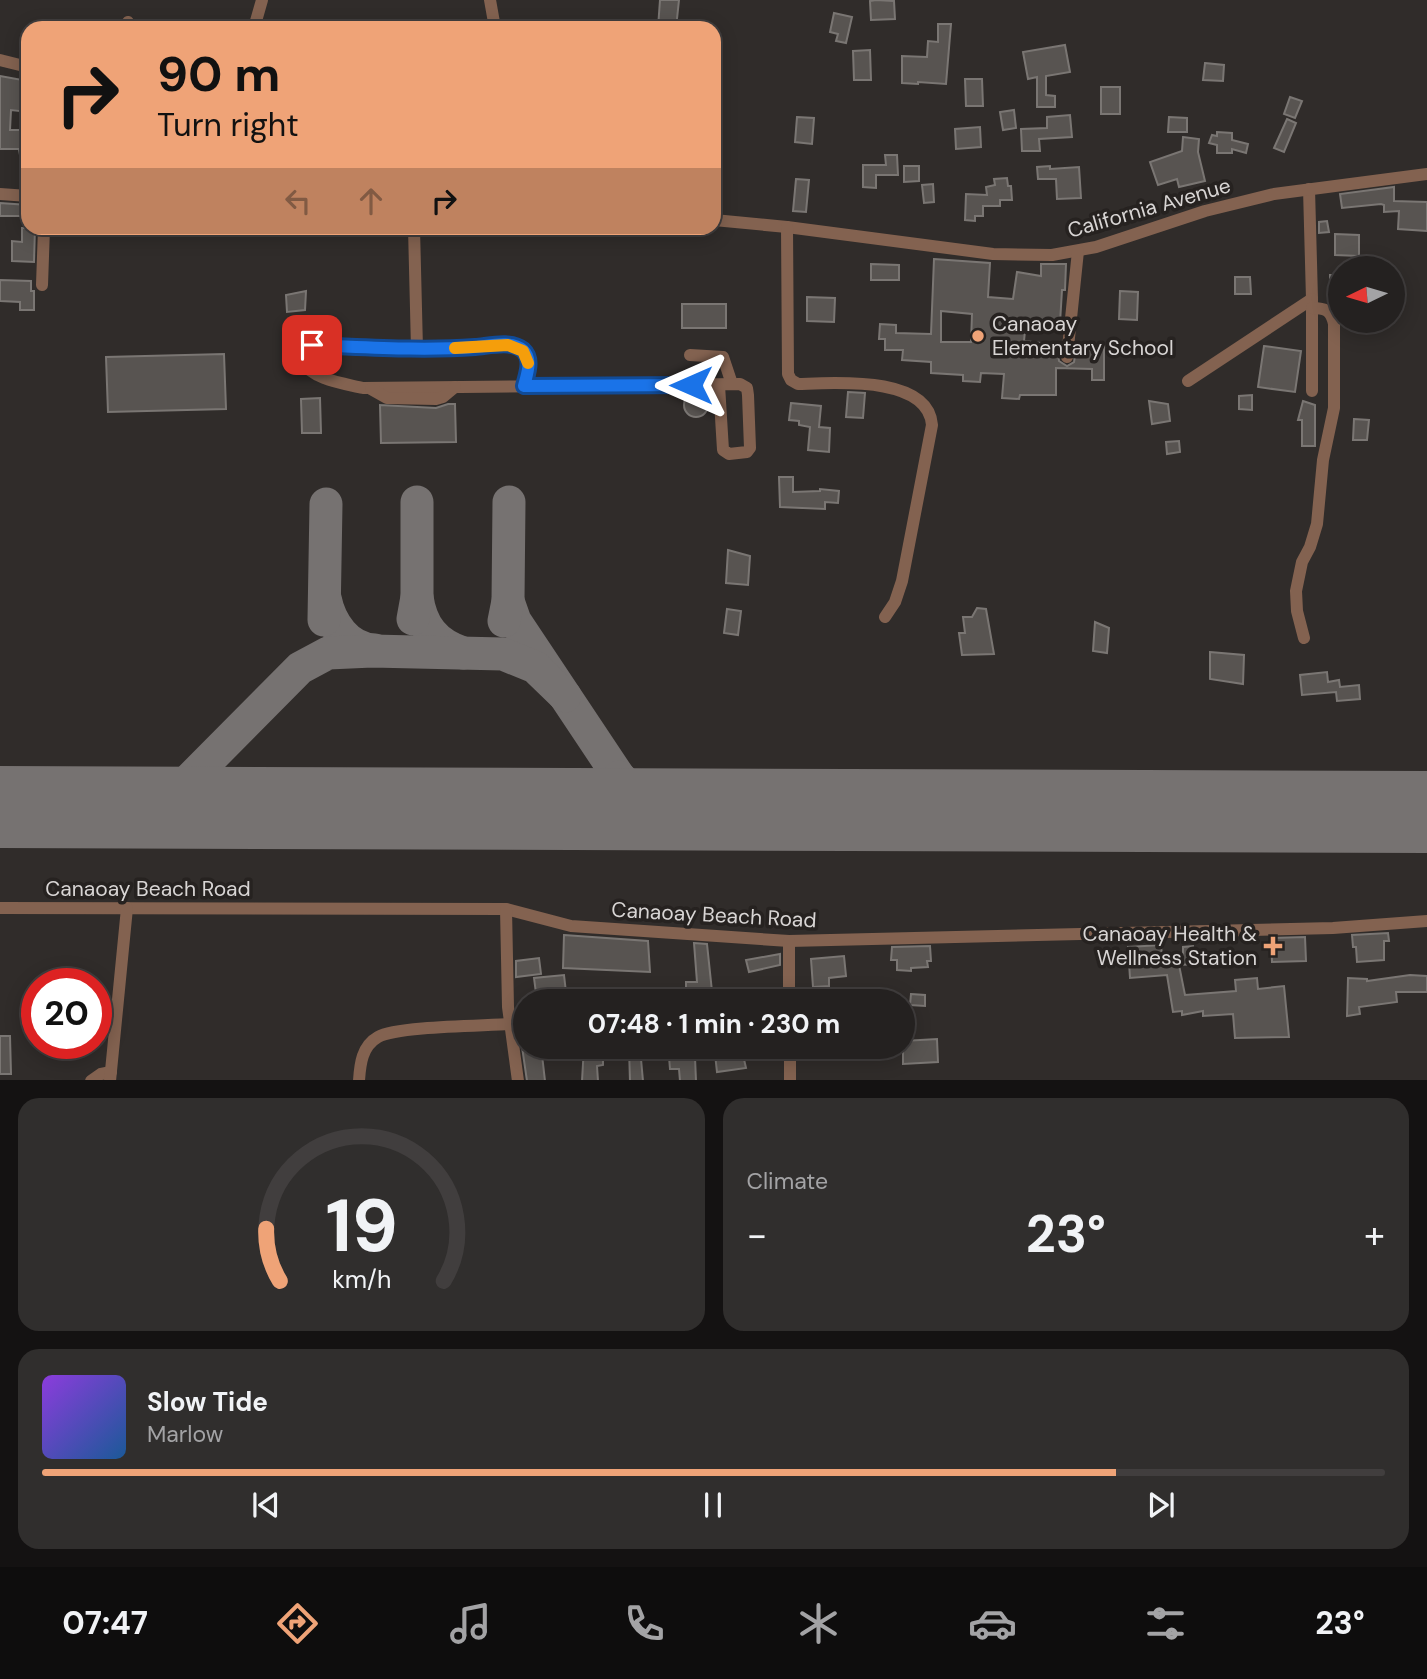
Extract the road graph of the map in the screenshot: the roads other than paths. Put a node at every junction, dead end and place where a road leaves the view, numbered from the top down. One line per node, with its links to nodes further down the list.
1 (262, 0): 3 (street)
2 (490, 0): 4 (street)
3 (256, 21)
4 (494, 21)
5 (0, 60): 6 (street)
6 (21, 65)
7 (1427, 174): 8 (street, California Avenue)
8 (1309, 190): 15 (street, California Avenue); 17 (street)
9 (0, 194): 10 (street)
10 (21, 196)
11 (721, 221): 12 (street, California Avenue)
12 (787, 227): 15 (street, California Avenue); 25 (street)
13 (44, 235): 16 (street)
14 (414, 235): 18 (street)
15 (1078, 251): 20 (street)
16 (42, 285)
17 (1312, 304): 21 (street); 24 (street); 26 (street)
18 (416, 349): 23 (street); 23 (street)
19 (690, 355): 22 (street)
20 (1067, 356)
21 (1188, 381)
22 (725, 384): 22 (street); 23 (street)
23 (524, 386)
24 (1311, 391)
25 (885, 617)
26 (1304, 638)
27 (0, 908): 28 (street, Canaoay Beach Road)
28 (127, 908): 29 (street, Canaoay Beach Road); 35 (street)
29 (506, 909): 31 (street, Canaoay Beach Road); 33 (street)
30 (1427, 920): 31 (street, Canaoay Beach Road)
31 (789, 941): 32 (street)
32 (789, 989)
33 (511, 1024): 37 (street); 38 (street)
34 (790, 1059): 39 (street)
35 (111, 1076): 36 (street)
36 (91, 1080)
37 (359, 1080)
38 (518, 1080)
39 (790, 1080)

